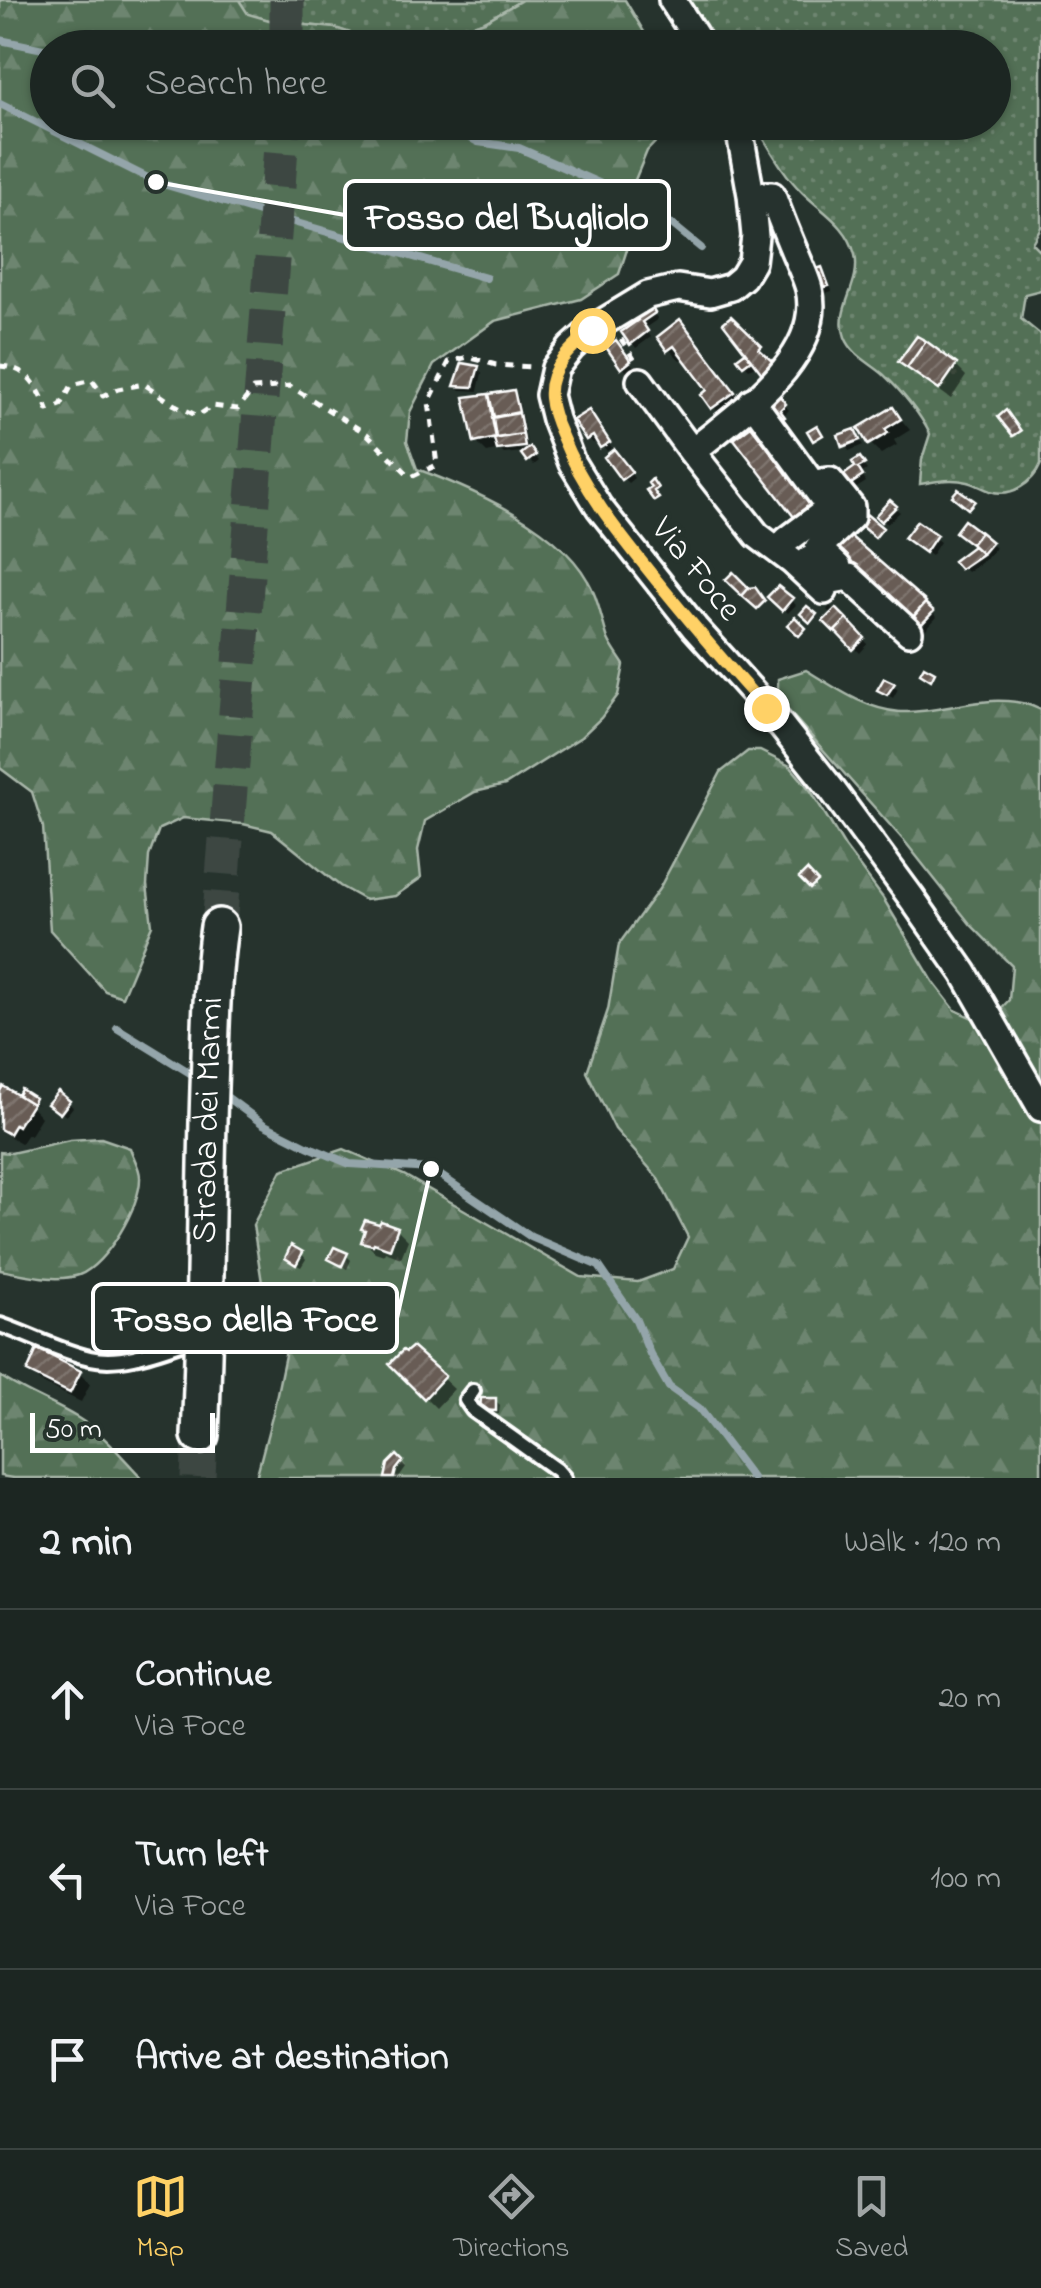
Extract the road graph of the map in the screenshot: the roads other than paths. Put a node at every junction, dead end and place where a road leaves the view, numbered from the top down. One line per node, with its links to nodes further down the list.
1 (672, 0): 2 (street)
2 (691, 30)
3 (741, 140): 4 (street)
4 (750, 195): 6 (street); 15 (street, Via Foce)
5 (640, 381): 7 (street)
6 (752, 401): 7 (street); 8 (street)
7 (692, 452): 9 (street)
8 (811, 482): 10 (street); 11 (street)
9 (757, 535): 10 (street); 12 (street)
10 (787, 540): 11 (street)
11 (849, 578): 13 (street)
12 (824, 591)
13 (908, 632)
14 (218, 927): 17 (main road, Strada dei Marmi)
15 (1041, 1108)
16 (0, 1326): 17 (lane)
17 (205, 1334): 19 (main road, Strada dei Marmi)
18 (473, 1392): 20 (lane)
19 (200, 1435)
20 (564, 1478)

